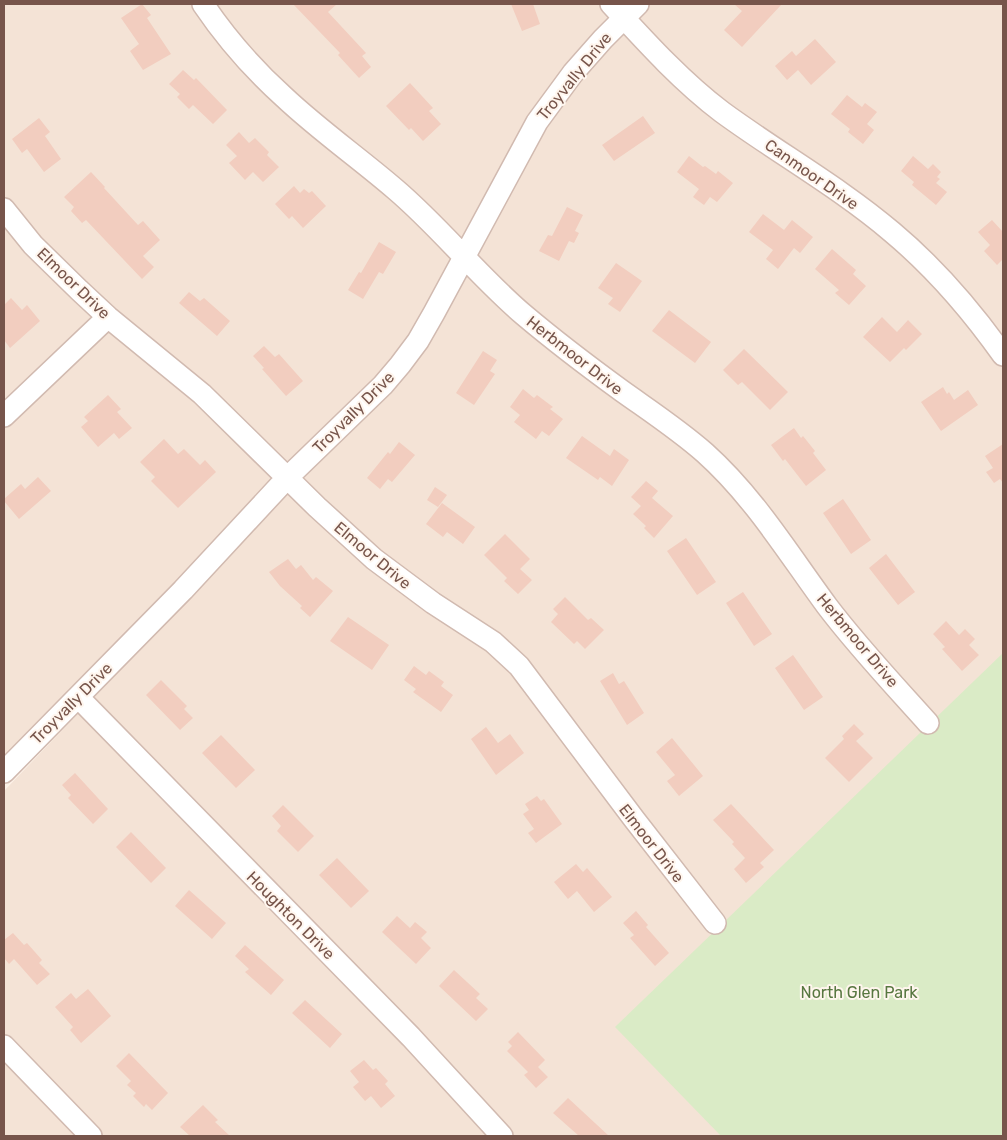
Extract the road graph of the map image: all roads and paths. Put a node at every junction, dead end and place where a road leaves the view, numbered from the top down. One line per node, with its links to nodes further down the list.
1 (203, 4): 4 (street, Herbmoor Drive)
2 (624, 8): 4 (street, Troyvally Drive); 6 (street, Canmoor Drive)
3 (4, 209): 5 (street, Elmoor Drive)
4 (464, 257): 8 (street, Troyvally Drive); 10 (street, Herbmoor Drive)
5 (108, 316): 7 (street); 8 (street, Elmoor Drive)
6 (1003, 355)
7 (4, 416)
8 (287, 478): 9 (street, Troyvally Drive); 12 (street, Elmoor Drive)
9 (78, 697): 11 (street, Troyvally Drive); 15 (street, Houghton Drive)
10 (928, 723)
11 (4, 772)
12 (716, 923)
13 (4, 1046): 14 (street)
14 (91, 1136)
15 (502, 1136)

